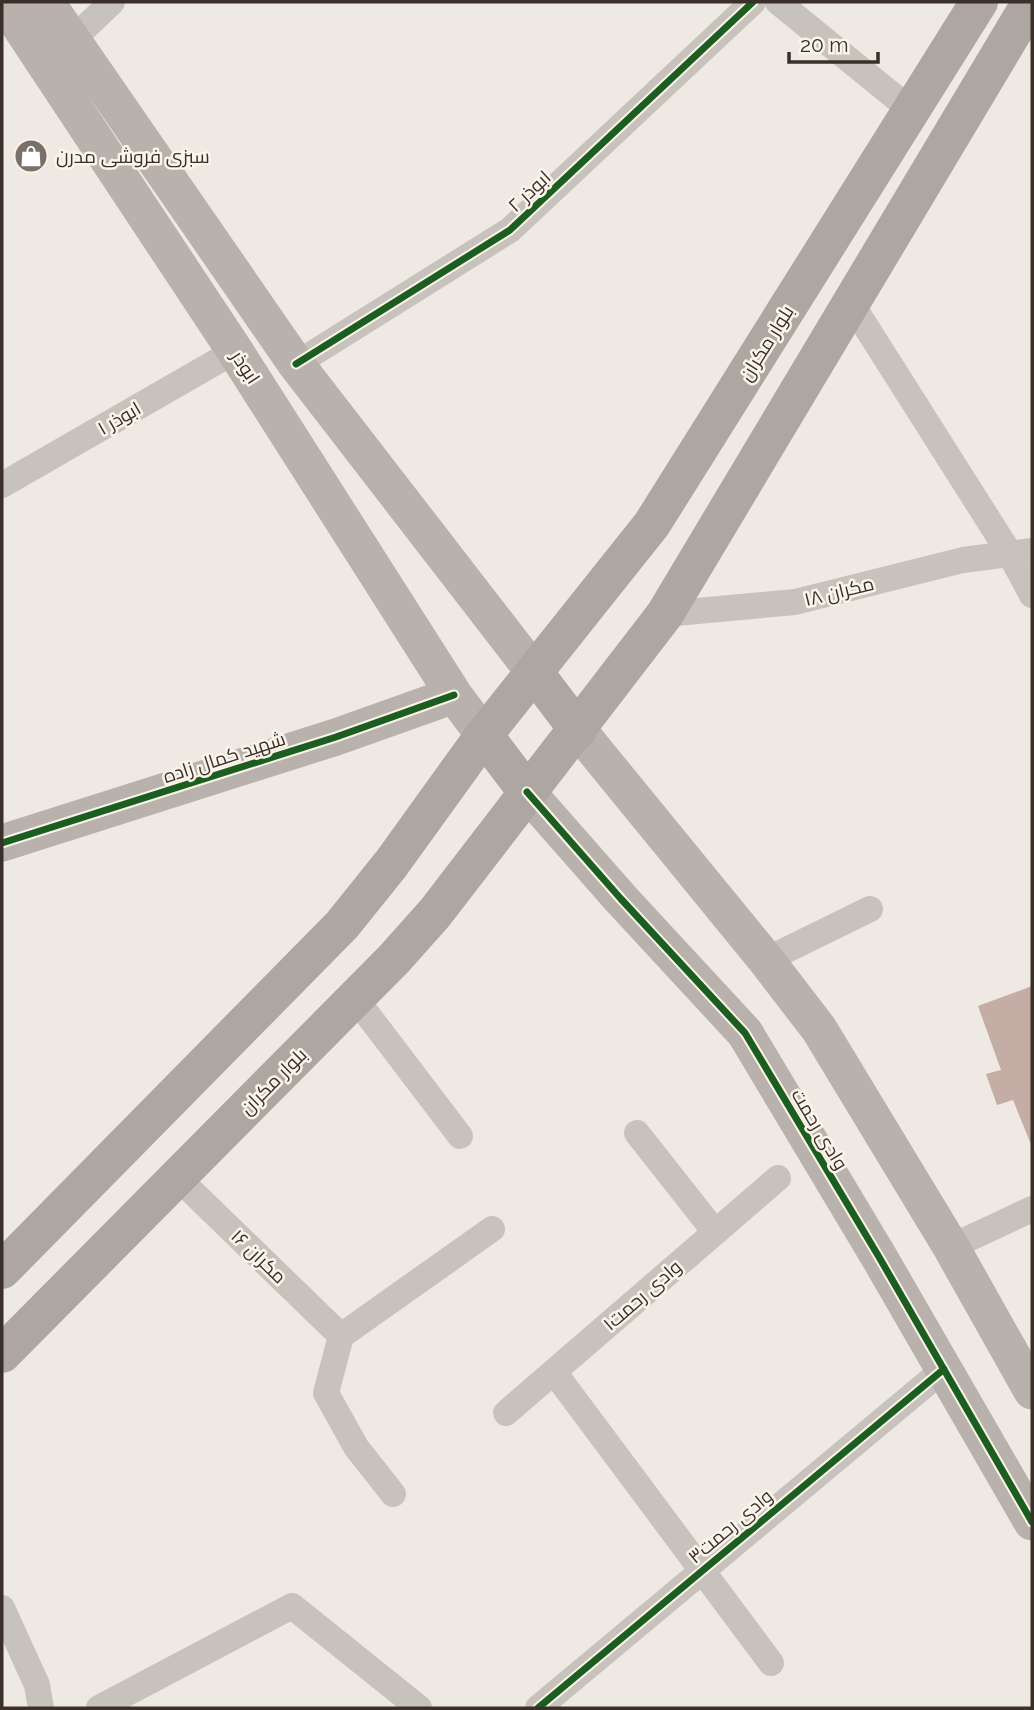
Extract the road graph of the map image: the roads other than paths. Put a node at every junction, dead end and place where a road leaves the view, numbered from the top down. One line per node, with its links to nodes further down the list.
1 (4, 2): 11 (street, ابوذر)
2 (46, 2): 8 (street)
3 (112, 2): 8 (street)
4 (753, 2): 14 (street, ابوذر ۲)
5 (778, 2): 9 (street)
6 (979, 2): 9 (main road, بلوار مکران)
7 (1030, 11): 12 (main road, بلوار مکران)
8 (71, 41): 10 (street)
9 (912, 111): 19 (main road, بلوار مکران)
10 (199, 225): 11 (street); 14 (street)
11 (166, 247): 13 (street, ابوذر)
12 (851, 303): 16 (street); 18 (main road, بلوار مکران)
13 (235, 351): 15 (street, ابوذر ۱); 20 (street, ابوذر)
14 (296, 364): 19 (street)
15 (2, 485)
16 (1021, 552): 17 (street); 18 (street, مکران ۱۸)
17 (1032, 595)
18 (666, 614): 21 (main road, بلوار مکران)
19 (534, 671): 21 (main road); 22 (main road, بلوار مکران)
20 (454, 695): 22 (street, ابوذر); 24 (street, شهید کمال زاده)
21 (578, 730): 23 (main road, بلوار مکران); 26 (street)
22 (484, 735): 23 (main road); 36 (main road)
23 (527, 792): 27 (main road, بلوار مکران); 39 (street, وادی رحمت)
24 (2, 843)
25 (870, 909): 26 (street)
26 (766, 960): 35 (street)
27 (355, 998): 29 (street); 30 (main road, بلوار مکران)
28 (637, 1133): 34 (street)
29 (460, 1136)
30 (177, 1177): 37 (street, مکران ۱۶); 38 (main road, بلوار مکران)
31 (778, 1178): 34 (street, وادی رحمت۱)
32 (1032, 1209): 35 (street)
33 (492, 1229): 37 (street)
34 (715, 1232): 40 (street, وادی رحمت۱)
35 (951, 1247): 41 (street)
36 (2, 1270)
37 (341, 1336): 43 (street)
38 (2, 1354)
39 (944, 1369): 44 (street, وادی رحمت); 45 (street, وادی رحمت۳)
40 (554, 1372): 42 (street, وادی رحمت۱); 45 (street)
41 (1032, 1391)
42 (506, 1413)
43 (393, 1494)
44 (1032, 1522)
45 (701, 1571): 47 (street); 51 (street, وادی رحمت۳)
46 (2, 1608): 48 (street)
47 (771, 1663)
48 (41, 1708)
49 (99, 1708): 50 (street)
50 (419, 1708)
51 (538, 1708)

